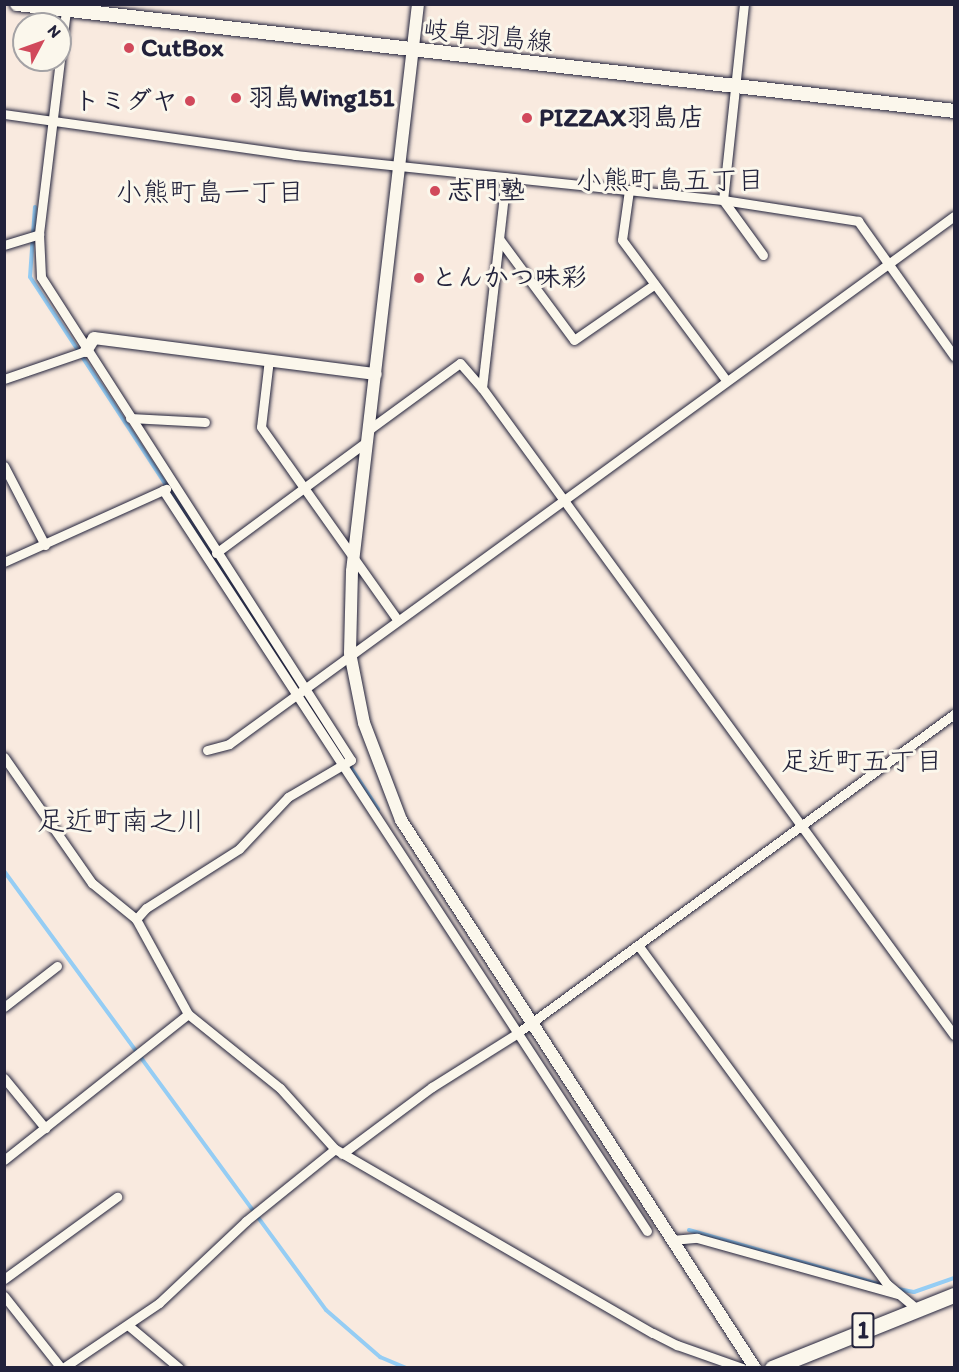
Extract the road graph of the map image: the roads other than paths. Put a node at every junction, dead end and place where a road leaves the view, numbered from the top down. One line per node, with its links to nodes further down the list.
1 (17, 4): 4 (main road, 岐阜羽島線)
2 (418, 4): 5 (street)
3 (744, 4): 7 (street)
4 (66, 7): 5 (main road, 岐阜羽島線)
5 (412, 52): 7 (main road, 岐阜羽島線); 11 (street)
6 (58, 72): 10 (street)
7 (734, 83): 8 (main road, 岐阜羽島線); 14 (street)
8 (954, 111)
9 (4, 114): 10 (street)
10 (52, 123): 11 (street); 16 (street)
11 (400, 165): 12 (street); 25 (street)
12 (506, 177): 13 (street); 17 (street)
13 (629, 190): 14 (street); 21 (street)
14 (723, 200): 19 (street); 20 (street)
15 (954, 216): 20 (street)
16 (39, 234): 18 (street); 22 (street)
17 (500, 240): 21 (street); 28 (street)
18 (4, 245)
19 (763, 255)
20 (887, 264): 23 (street); 27 (street)
21 (655, 284): 27 (street)
22 (86, 351): 24 (street); 26 (street); 29 (street)
23 (954, 356)
24 (269, 359): 25 (street); 34 (street)
25 (376, 374): 31 (street)
26 (4, 379)
27 (726, 381): 36 (street)
28 (482, 388): 31 (street); 36 (street)
29 (130, 418): 30 (street); 33 (street)
30 (205, 422)
31 (367, 437): 34 (street); 39 (street)
32 (4, 466): 37 (street)
33 (173, 486): 35 (street); 38 (street)
34 (305, 489): 38 (street); 39 (street)
35 (163, 490): 37 (street); 43 (street)
36 (563, 499): 41 (street); 48 (street)
37 (45, 544): 40 (street)
38 (216, 553): 43 (street)
39 (353, 558): 41 (street); 42 (street)
40 (4, 562)
41 (397, 619): 42 (street)
42 (350, 653): 43 (street); 54 (street)
43 (300, 691): 45 (street); 47 (street)
44 (954, 714): 48 (street)
45 (207, 750)
46 (4, 757): 49 (street)
47 (343, 765): 49 (street); 55 (street)
48 (800, 825): 50 (street); 56 (street)
49 (136, 919): 53 (street)
50 (638, 945): 54 (street); 65 (street)
51 (57, 966): 52 (street)
52 (4, 1006)
53 (188, 1014): 58 (street); 59 (street)
54 (530, 1023): 55 (street); 63 (street)
55 (516, 1034): 59 (street); 62 (street)
56 (954, 1035)
57 (4, 1078): 58 (street)
58 (45, 1128): 60 (street)
59 (338, 1152): 69 (street); 72 (street)
60 (4, 1160)
61 (117, 1197): 64 (street)
62 (647, 1231)
63 (672, 1240): 65 (street); 73 (street)
64 (4, 1279)
65 (902, 1295): 68 (street)
66 (954, 1295): 68 (main road, 1)
67 (4, 1296): 70 (street)
68 (917, 1309): 74 (main road, 1)
69 (129, 1326): 70 (street); 71 (street)
70 (62, 1368)
71 (179, 1368)
72 (742, 1368)
73 (756, 1368)
74 (772, 1368)

